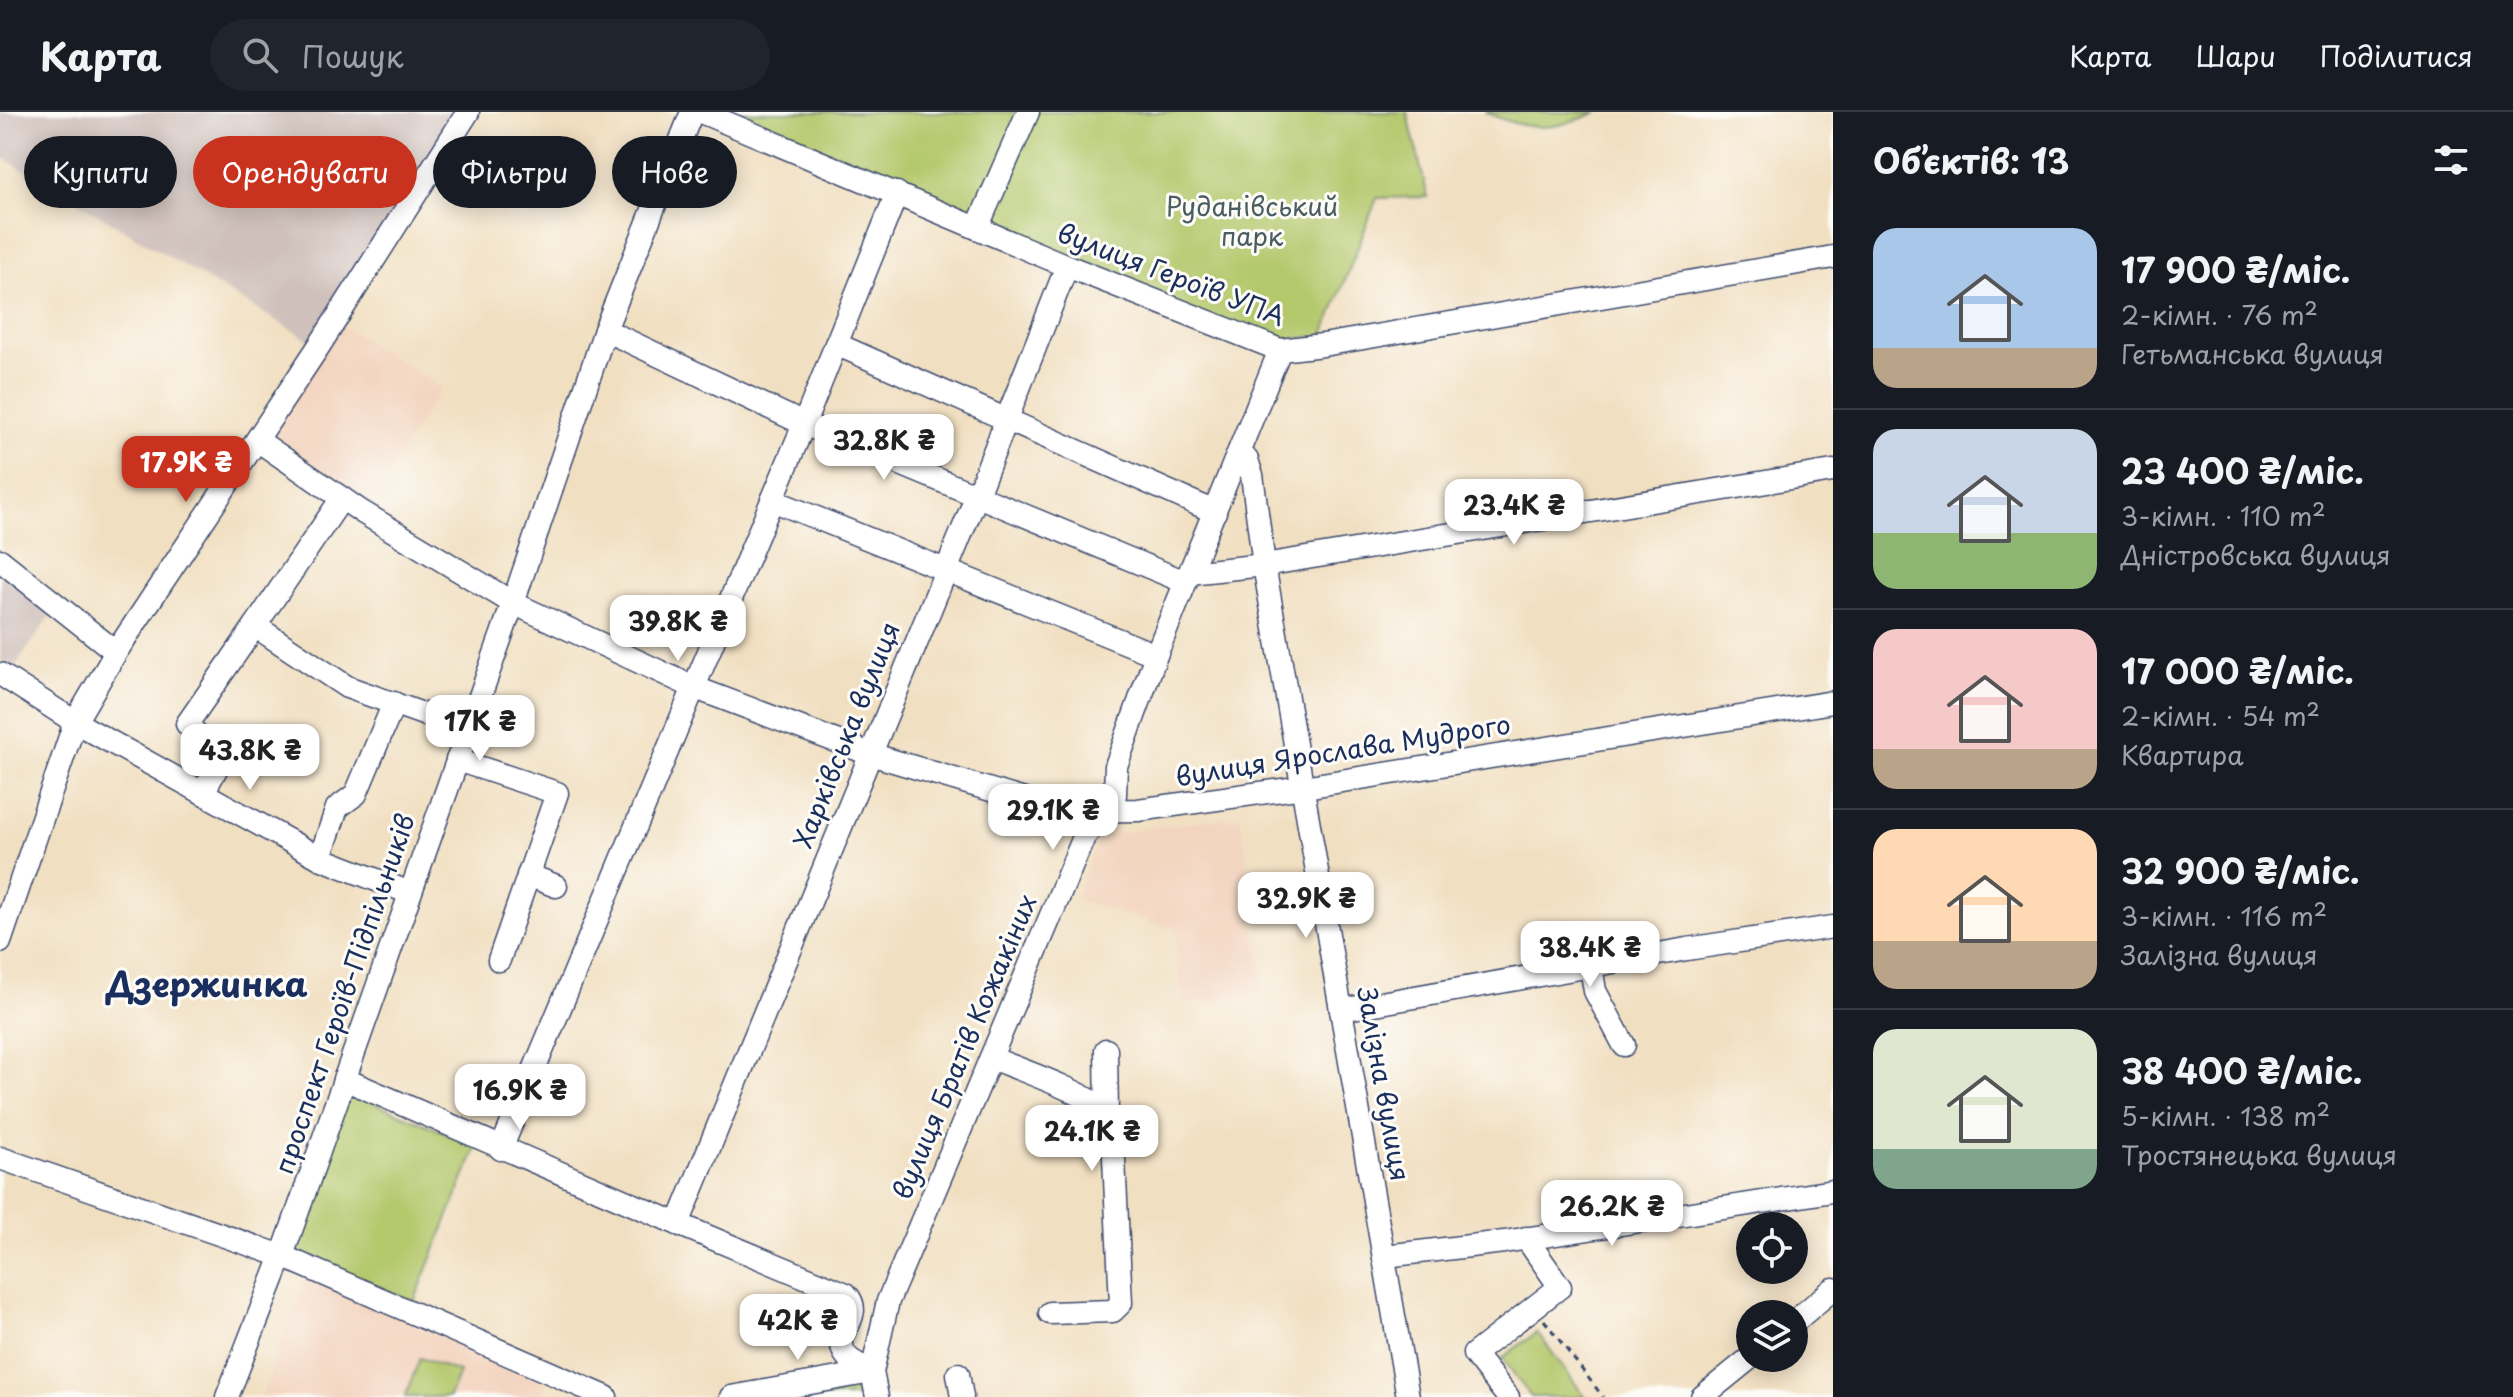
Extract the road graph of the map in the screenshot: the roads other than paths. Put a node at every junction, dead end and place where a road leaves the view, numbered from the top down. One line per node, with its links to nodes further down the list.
1 (468, 112): 14 (street)
2 (692, 112): 9 (street, проспект Героїв-Підпільників)
3 (701, 112): 5 (street, вулиця Героїв УПА)
4 (1028, 112): 6 (street)
5 (897, 193): 6 (street, вулиця Героїв УПА); 10 (street)
6 (977, 228): 8 (street, вулиця Героїв УПА)
7 (1833, 257): 11 (street, вулиця Героїв УПА)
8 (1067, 266): 11 (street, вулиця Героїв УПА); 12 (street, Харківська вулиця)
9 (605, 330): 13 (street); 25 (street, проспект Героїв-Підпільників)
10 (836, 344): 12 (street); 13 (street)
11 (1280, 350): 15 (street, вулиця Братів Кожакіних)
12 (1006, 421): 17 (street, Харківська вулиця); 20 (street)
13 (804, 424): 17 (street); 19 (street)
14 (257, 440): 18 (street, вулиця Ярослава Мудрого); 27 (street)
15 (1237, 457): 20 (street, вулиця Братів Кожакіних); 22 (street, Залізна вулиця)
16 (1833, 471): 22 (street)
17 (977, 495): 23 (street, Харківська вулиця); 24 (street)
18 (342, 498): 25 (street, вулиця Ярослава Мудрого); 26 (street)
19 (772, 500): 23 (street); 30 (street)
20 (1215, 512): 24 (street, вулиця Братів Кожакіних)
21 (0, 560): 27 (street)
22 (1264, 565): 24 (street); 37 (street, Залізна вулиця)
23 (946, 571): 28 (street); 35 (street, Харківська вулиця)
24 (1187, 578): 28 (street, вулиця Братів Кожакіних)
25 (513, 603): 30 (street, вулиця Ярослава Мудрого); 34 (street, проспект Героїв-Підпільників)
26 (255, 626): 32 (street); 38 (street)
27 (116, 652): 33 (street)
28 (1156, 655): 39 (street, вулиця Братів Кожакіних)
29 (0, 674): 33 (street)
30 (693, 687): 35 (street, вулиця Ярослава Мудрого); 54 (street)
31 (1833, 702): 37 (street, вулиця Ярослава Мудрого)
32 (394, 703): 34 (street); 40 (street)
33 (75, 722): 38 (street); 45 (street)
34 (468, 730): 36 (street, проспект Героїв-Підпільників)
35 (870, 754): 39 (street, вулиця Ярослава Мудрого); 57 (street, Харківська вулиця)
36 (457, 760): 41 (street); 43 (street, проспект Героїв-Підпільників)
37 (1304, 787): 39 (street, вулиця Ярослава Мудрого); 48 (street, Залізна вулиця)
38 (203, 793): 40 (street)
39 (1106, 811): 51 (street, вулиця Братів Кожакіних)
40 (320, 858): 43 (street)
41 (528, 875): 42 (street); 46 (street)
42 (556, 886)
43 (410, 893): 52 (street, проспект Героїв-Підпільників)
44 (1833, 927): 47 (street)
45 (0, 942)
46 (499, 960)
47 (1591, 966): 48 (street); 49 (street)
48 (1341, 1010): 60 (street, Залізна вулиця)
49 (1624, 1045)
50 (1106, 1050): 53 (street)
51 (991, 1058): 53 (street); 65 (street, вулиця Братів Кожакіних)
52 (344, 1079): 54 (street); 59 (street, проспект Героїв-Підпільників)
53 (1107, 1115): 63 (street)
54 (501, 1149): 57 (street)
55 (0, 1158): 59 (street)
56 (1833, 1191): 58 (street)
57 (678, 1224): 65 (street)
58 (1526, 1238): 60 (street); 73 (street)
59 (282, 1256): 67 (street, проспект Героїв-Підпільників); 68 (street)
60 (1385, 1256): 72 (street, Залізна вулиця)
61 (1833, 1289): 62 (street)
62 (1808, 1310)
63 (1050, 1313)
64 (1736, 1369): 74 (street)
65 (872, 1372): 69 (street); 70 (street)
66 (958, 1374): 71 (street)
67 (227, 1397)
68 (606, 1397)
69 (731, 1397)
70 (877, 1397)
71 (962, 1397)
72 (1408, 1397)
73 (1508, 1397)
74 (1702, 1397)

